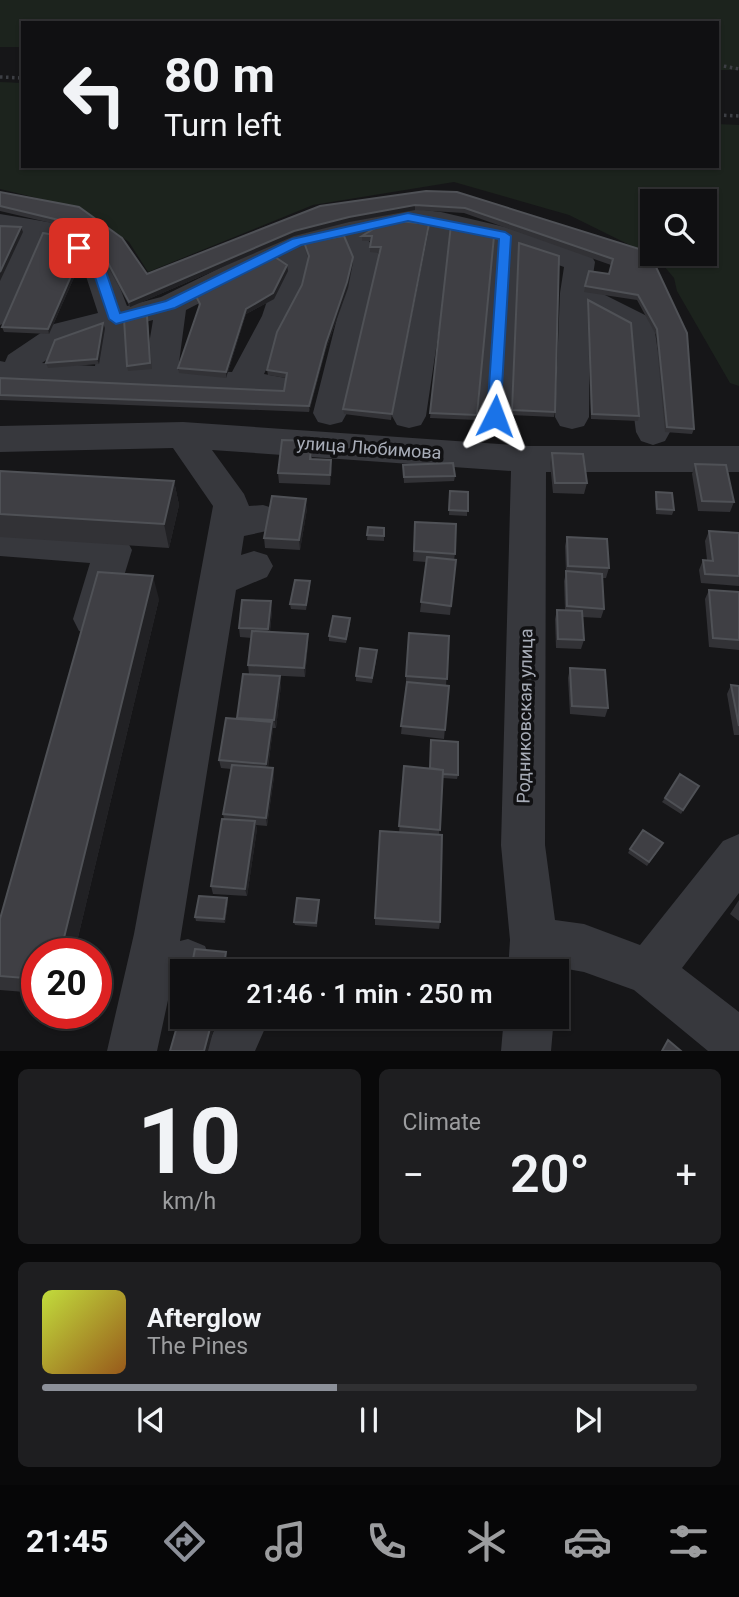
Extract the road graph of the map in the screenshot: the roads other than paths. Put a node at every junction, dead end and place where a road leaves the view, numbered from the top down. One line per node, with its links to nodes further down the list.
1 (441, 221): 4 (street); 5 (street); 15 (street)
2 (0, 223): 3 (street)
3 (37, 229): 9 (street); 10 (street)
4 (347, 232): 6 (street); 14 (street)
5 (505, 236): 7 (street); 16 (street)
6 (297, 242): 8 (street); 13 (street)
7 (575, 293): 17 (street); 18 (street)
8 (170, 305): 10 (street); 13 (street)
9 (0, 314)
10 (116, 319): 11 (street); 12 (street)
11 (8, 365): 12 (street)
12 (110, 379): 13 (street)
13 (160, 381)
14 (330, 413)
15 (409, 416)
16 (495, 416)
17 (572, 417)
18 (653, 432)
19 (183, 435): 20 (street, улица Любимова); 21 (street, улица Любимова); 31 (street)
20 (0, 439)
21 (529, 459): 22 (street, улица Любимова); 26 (street, Родниковская улица)
22 (739, 459)
23 (0, 541): 24 (street)
24 (83, 654)
25 (739, 856): 27 (street)
26 (533, 955): 27 (street)
27 (649, 972): 30 (street)
28 (240, 1029): 32 (street)
29 (528, 1029): 33 (street)
30 (739, 1044)
31 (132, 1051)
32 (230, 1051)
33 (526, 1051)

